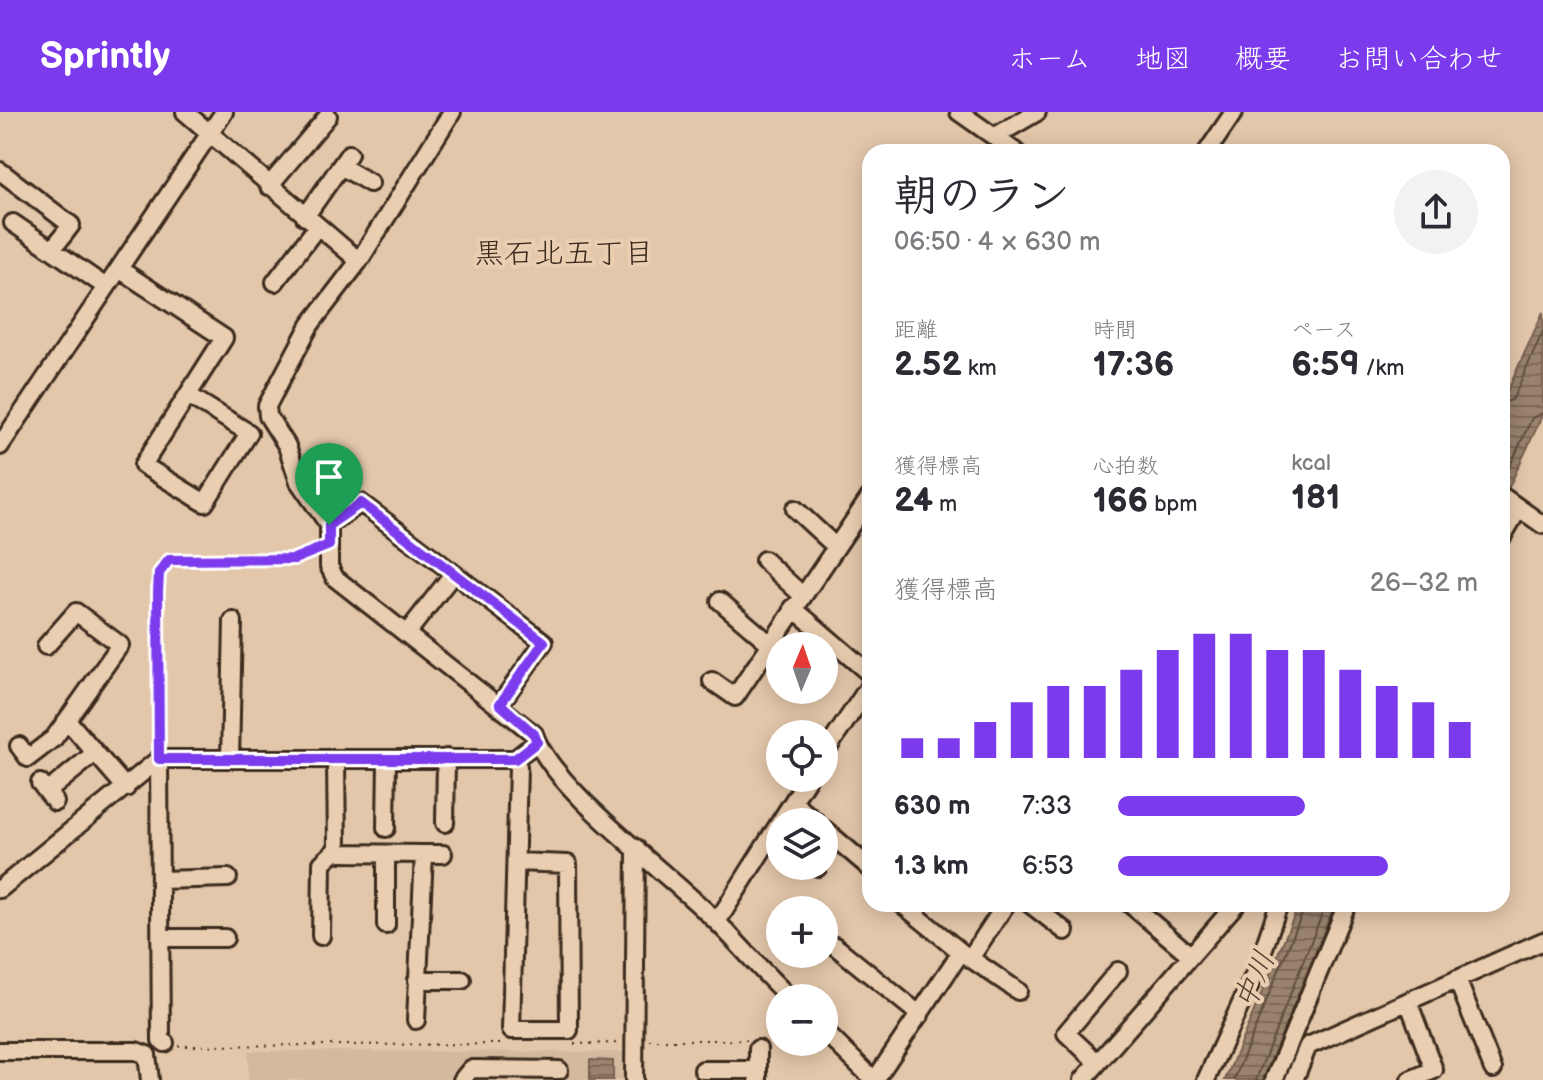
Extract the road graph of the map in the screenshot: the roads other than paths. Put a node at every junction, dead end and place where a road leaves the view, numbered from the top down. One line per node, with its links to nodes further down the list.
1 (185, 112): 8 (street)
2 (224, 112): 8 (street)
3 (452, 112): 18 (street)
4 (959, 112): 9 (street)
5 (1037, 112): 9 (street)
6 (1234, 112): 11 (street)
7 (328, 116): 14 (street)
8 (209, 134): 14 (street); 19 (street)
9 (994, 137): 10 (street)
10 (1004, 144)
11 (1212, 144)
12 (0, 171): 17 (street)
13 (370, 183): 15 (street)
14 (269, 186): 15 (street)
15 (311, 222): 18 (street); 20 (street)
16 (13, 223): 17 (street)
17 (52, 250): 21 (street)
18 (359, 261): 27 (street)
19 (119, 269): 21 (street); 22 (street)
20 (275, 282)
21 (106, 287): 23 (street)
22 (188, 395): 22 (street)
23 (0, 446)
24 (1510, 502): 28 (street)
25 (862, 508): 29 (street)
26 (795, 509): 29 (street)
27 (329, 525): 31 (street); 36 (street)
28 (1543, 525)
29 (835, 546): 33 (street)
30 (764, 560): 33 (street)
31 (453, 574): 36 (street); 43 (street)
32 (720, 601): 37 (street)
33 (797, 602): 35 (street); 40 (street)
34 (233, 621): 51 (street)
35 (777, 632)
36 (407, 633): 43 (street)
37 (766, 640)
38 (46, 646): 44 (street)
39 (766, 648): 41 (street)
40 (862, 666)
41 (712, 681)
42 (862, 697): 45 (street)
43 (500, 704): 46 (street)
44 (67, 720): 47 (street); 48 (street)
45 (838, 733)
46 (537, 742): 53 (street); 65 (street)
47 (19, 746)
48 (95, 753): 55 (street); 56 (street)
49 (446, 758): 52 (street); 53 (street); 61 (street)
50 (159, 759): 51 (street); 55 (street); 73 (street)
51 (230, 759): 54 (street)
52 (387, 759): 54 (street); 62 (street)
53 (515, 759): 71 (street)
54 (336, 761): 66 (street)
55 (126, 788): 74 (street)
56 (48, 792)
57 (799, 792): 58 (street)
58 (793, 802): 59 (street); 60 (street)
59 (790, 808)
60 (800, 808)
61 (445, 823)
62 (386, 828)
63 (838, 841): 70 (street)
64 (766, 847): 82 (street)
65 (636, 848): 82 (street); 114 (street)
66 (337, 849): 67 (street); 85 (street)
67 (386, 854): 68 (street); 83 (street)
68 (424, 854): 69 (street); 95 (street)
69 (443, 854)
70 (862, 861)
71 (516, 862): 71 (street)
72 (228, 878): 73 (street)
73 (160, 880): 86 (street)
74 (0, 889)
75 (912, 912): 90 (street)
76 (1000, 912): 90 (street)
77 (1040, 912): 84 (street)
78 (1139, 912): 91 (street)
79 (1222, 912): 91 (street)
80 (1276, 912): 117 (street)
81 (1344, 912): 118 (street)
82 (717, 922): 97 (street)
83 (386, 925)
84 (1065, 931)
85 (321, 936)
86 (160, 938): 87 (street); 102 (street)
87 (225, 938)
88 (1543, 941): 94 (street)
89 (838, 948): 100 (street)
90 (966, 955): 98 (street); 100 (street)
91 (1190, 955): 107 (street)
92 (169, 960): 102 (street)
93 (1118, 971): 107 (street)
94 (1457, 979): 99 (street); 108 (street)
95 (417, 980): 96 (street); 101 (street)
96 (462, 980)
97 (777, 984)
98 (1018, 991)
99 (1408, 1001): 119 (street); 120 (street)
100 (920, 1015): 115 (street)
101 (416, 1020)
102 (165, 1043): 106 (street)
103 (757, 1043): 111 (street)
104 (838, 1044): 115 (street)
105 (0, 1051): 106 (street)
106 (147, 1055): 112 (street)
107 (1097, 1062): 116 (street)
108 (1493, 1069)
109 (559, 1070): 113 (street)
110 (703, 1070): 111 (street)
111 (758, 1075)
112 (150, 1080)
113 (462, 1080)
114 (634, 1080)
115 (875, 1080)
116 (1083, 1080)
117 (1206, 1080)
118 (1274, 1080)
119 (1294, 1080)
120 (1410, 1080)

